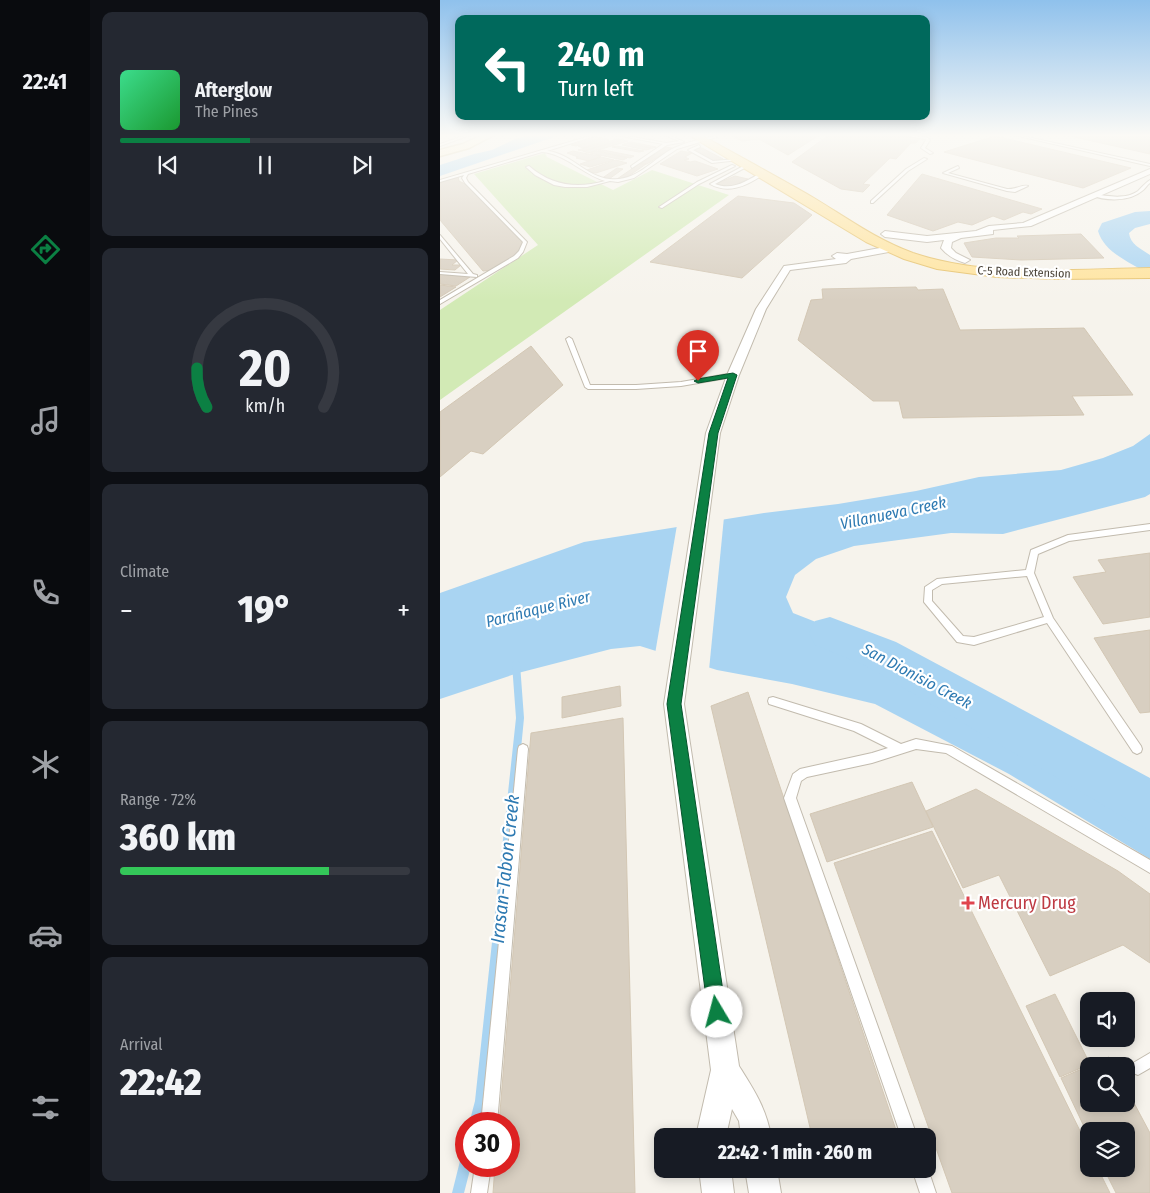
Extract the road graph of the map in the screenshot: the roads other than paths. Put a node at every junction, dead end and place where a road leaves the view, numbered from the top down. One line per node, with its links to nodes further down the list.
1 (474, 190): 25 (lane)
2 (688, 190): 12 (lane)
3 (794, 190): 18 (main road, C-5 Road Extension)
4 (800, 190): 13 (main road, C-5 Road Extension)
5 (885, 190): 11 (lane)
6 (1006, 190): 7 (lane)
7 (1018, 190)
8 (1106, 190): 10 (street)
9 (1141, 190): 10 (lane)
10 (1093, 195): 15 (street)
11 (872, 202)
12 (661, 207)
13 (885, 234): 15 (street); 19 (main road, C-5 Road Extension)
14 (440, 236): 17 (lane)
15 (958, 236): 19 (street)
16 (440, 248): 17 (lane)
17 (450, 248): 24 (lane)
18 (891, 249): 21 (main road, C-5 Road Extension); 28 (street)
19 (965, 260): 21 (main road, C-5 Road Extension)
20 (1150, 264): 21 (main road, C-5 Road Extension)
21 (1068, 269): 23 (main road, C-5 Road Extension)
22 (440, 273): 24 (lane)
23 (1150, 273)
24 (472, 276): 25 (lane)
25 (483, 277): 26 (lane)
26 (440, 302)
27 (569, 339): 28 (lane)
28 (733, 375): 37 (street)
29 (1150, 527): 30 (lane)
30 (1030, 573): 31 (lane); 31 (lane)
31 (1049, 619): 35 (lane)
32 (773, 701): 33 (lane)
33 (899, 748): 36 (lane); 41 (lane)
34 (523, 749): 38 (lane)
35 (1137, 749)
36 (1150, 867)
37 (725, 1070): 39 (street); 40 (street)
38 (490, 1112)
39 (713, 1128)
40 (755, 1128)
41 (905, 1128)
42 (481, 1177): 46 (lane)
43 (716, 1178): 47 (street)
44 (762, 1178): 48 (street)
45 (923, 1178): 49 (lane)
46 (479, 1193)
47 (718, 1193)
48 (765, 1193)
49 (928, 1193)

